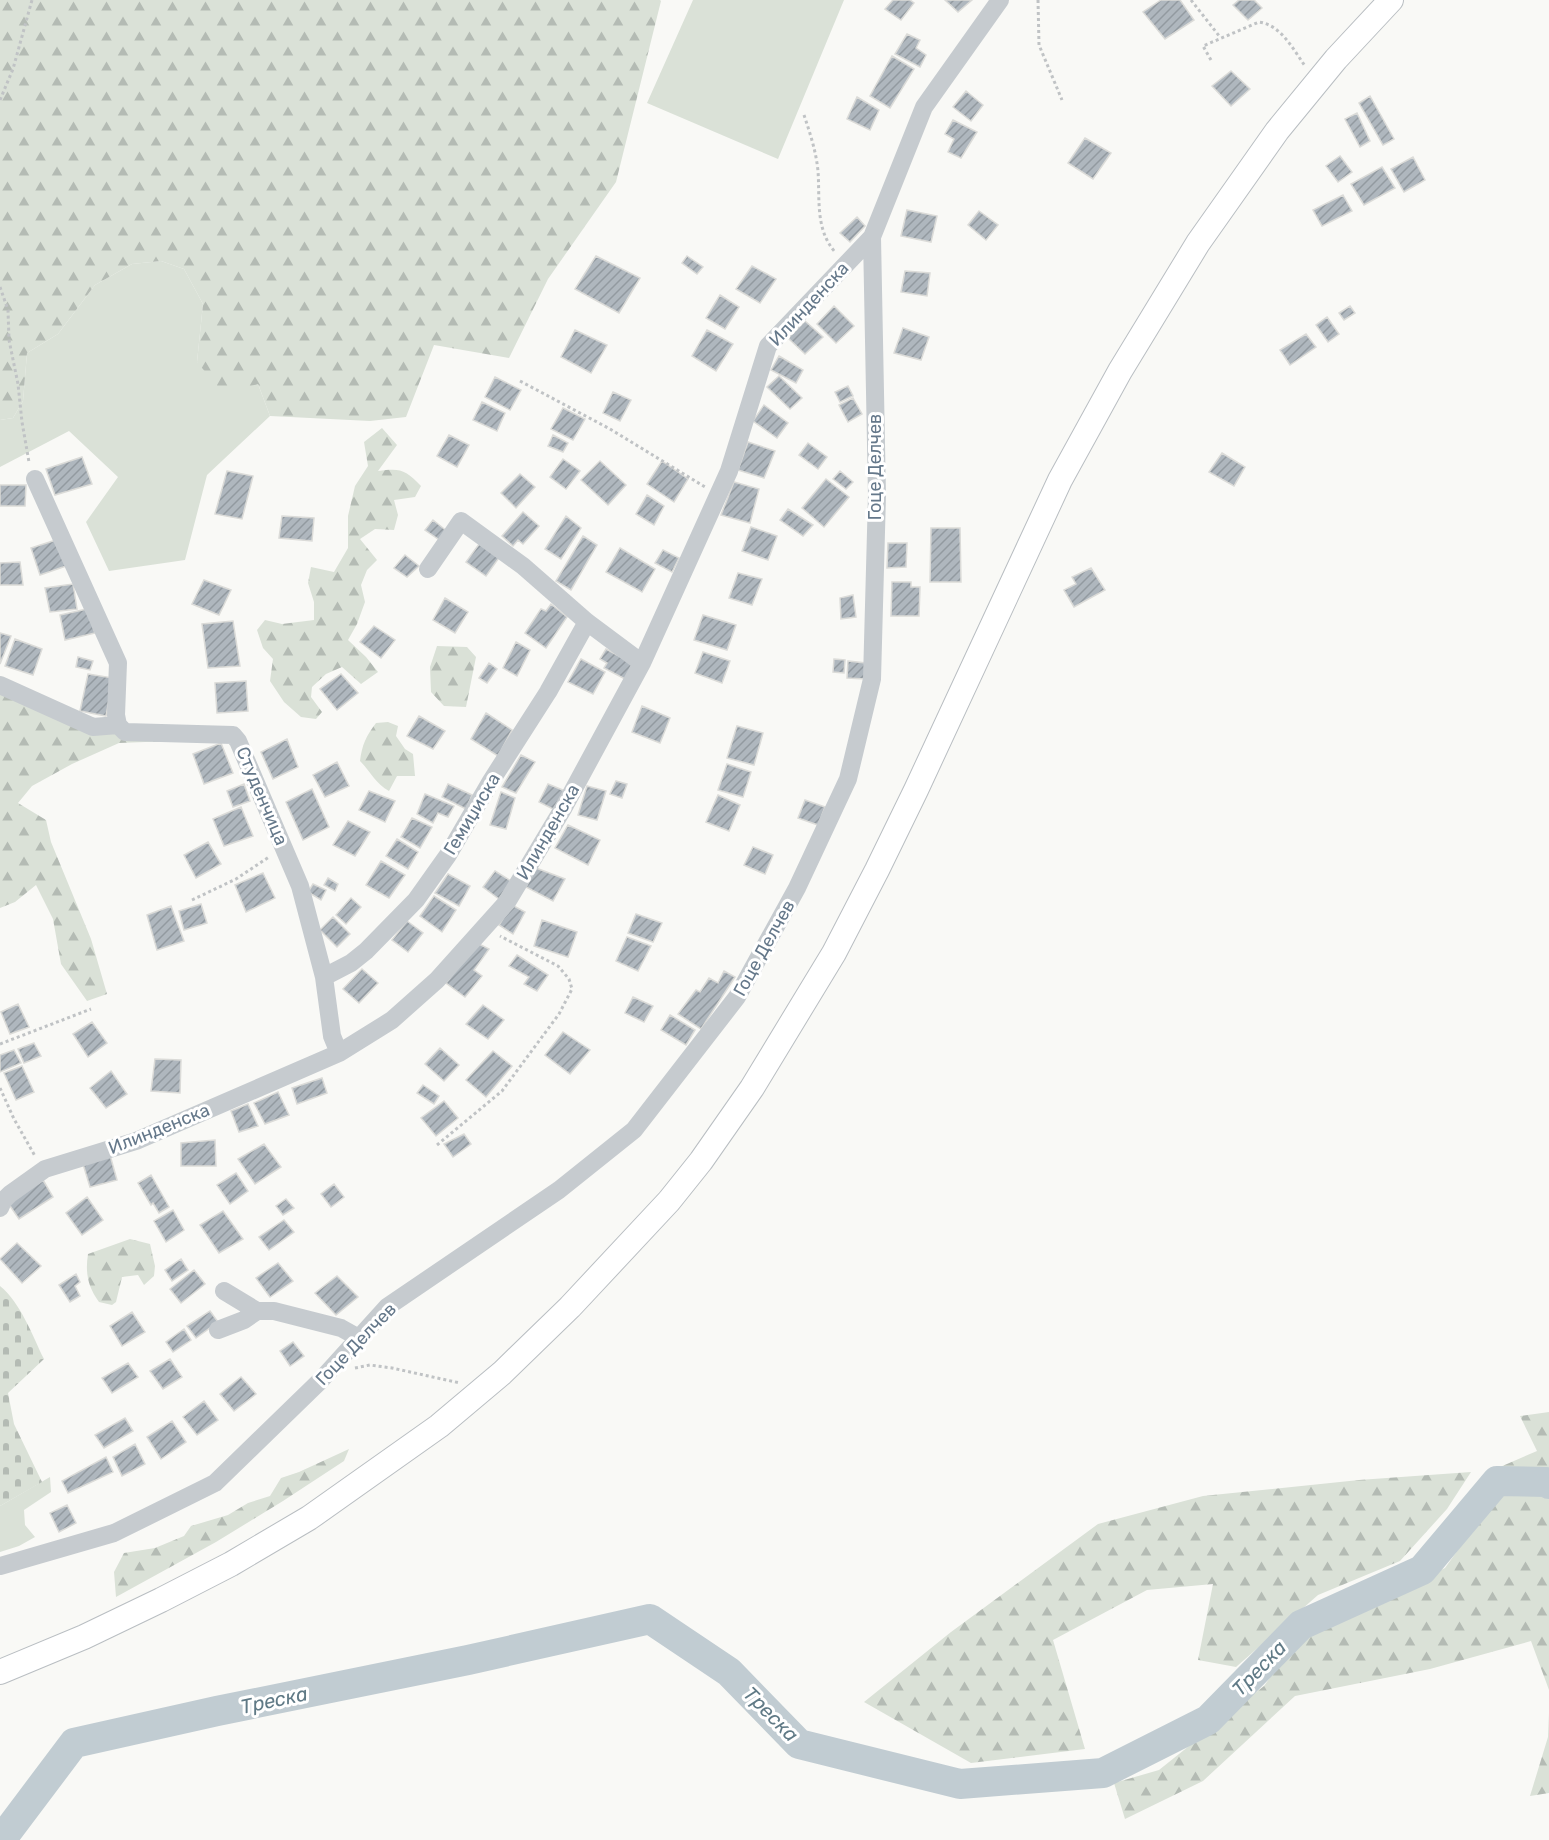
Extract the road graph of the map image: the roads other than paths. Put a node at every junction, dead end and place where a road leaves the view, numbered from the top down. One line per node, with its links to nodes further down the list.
1 (1000, 0): 3 (street, Гоце Делчев)
2 (1391, 0): 18 (main road)
3 (872, 237): 7 (street, Илинденска); 16 (street, Гоце Делчев)
4 (35, 479): 9 (street)
5 (428, 569): 6 (street)
6 (587, 622): 7 (street); 10 (street, Гемиџиска)
7 (642, 663): 11 (street, Илинденска)
8 (0, 685): 9 (street)
9 (118, 725): 10 (street, Студенчица)
10 (324, 977): 11 (street, Студенчица)
11 (339, 1053): 12 (street, Илинденска)
12 (0, 1208)
13 (224, 1291): 14 (street)
14 (257, 1311): 15 (street); 16 (street)
15 (218, 1330)
16 (359, 1338): 17 (street, Гоце Делчев)
17 (0, 1566)
18 (0, 1672)

